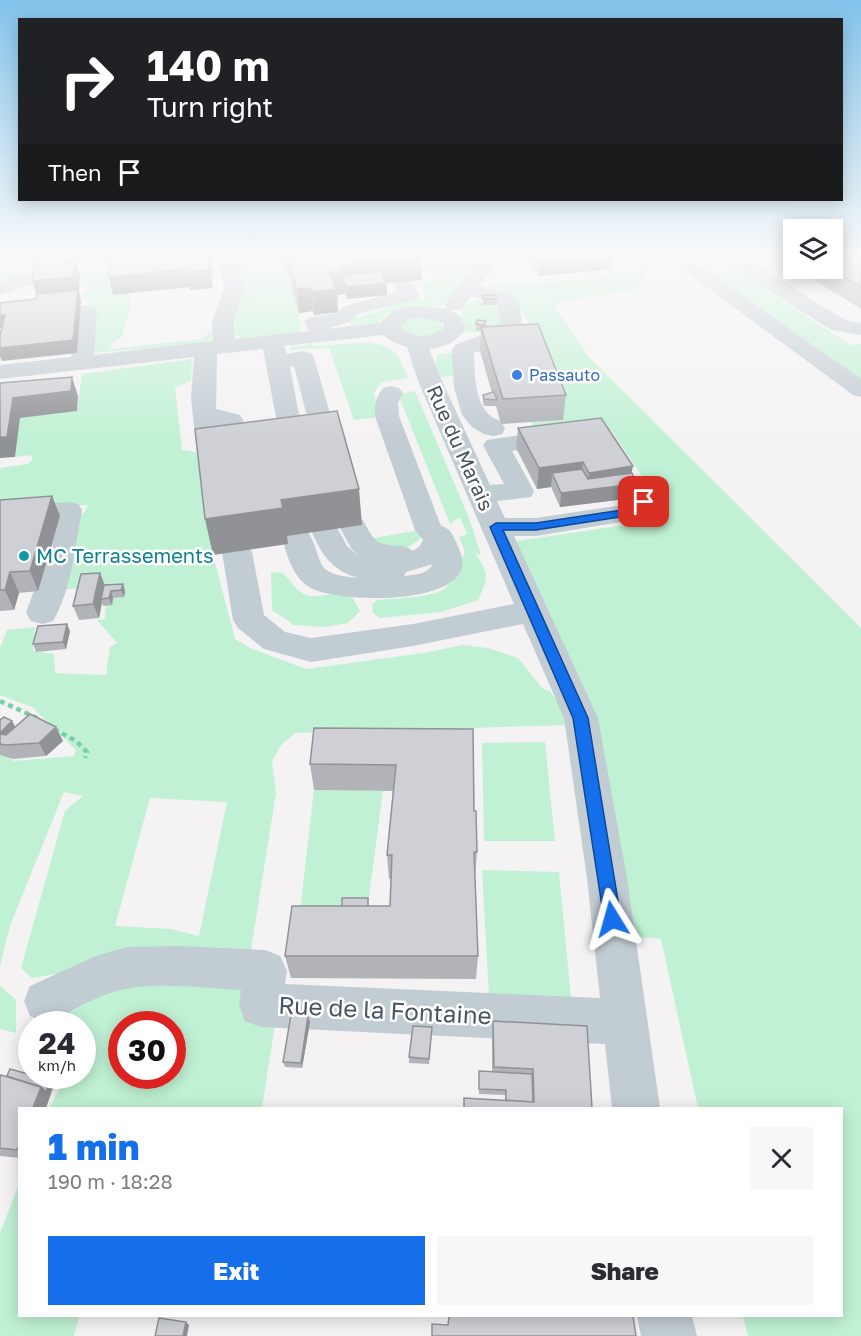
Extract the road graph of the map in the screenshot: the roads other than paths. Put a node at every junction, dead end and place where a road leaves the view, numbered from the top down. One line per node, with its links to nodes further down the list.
1 (86, 316): 14 (street)
2 (225, 316): 12 (street)
3 (344, 316): 11 (street)
4 (400, 316): 10 (street)
5 (446, 316): 10 (street)
6 (511, 316): 20 (street)
7 (758, 316): 18 (street)
8 (825, 316): 9 (street)
9 (861, 329)
10 (403, 335): 11 (street); 17 (street, Rue du Marais)
11 (320, 337): 13 (street)
12 (215, 349): 13 (street); 14 (street); 23 (street)
13 (275, 352): 22 (street)
14 (82, 363): 15 (street)
15 (49, 367): 16 (street); 19 (street)
16 (0, 372)
17 (429, 380): 25 (street, Rue du Marais); 28 (street)
18 (861, 390)
19 (41, 393)
20 (493, 429)
21 (589, 433): 25 (street)
22 (304, 446)
23 (225, 461)
24 (639, 492): 27 (street)
25 (481, 494): 27 (street, Rue du Marais)
26 (0, 517): 31 (street)
27 (496, 527): 30 (street, Rue du Marais)
28 (439, 536): 28 (street)
29 (237, 552): 30 (street)
30 (532, 611): 33 (street, Rue du Marais)
31 (42, 614)
32 (46, 1001): 33 (street, Rue de la Fontaine)
33 (626, 1022): 34 (street, Rue du Marais)
34 (636, 1107)
35 (665, 1317): 36 (street)
36 (669, 1336)

